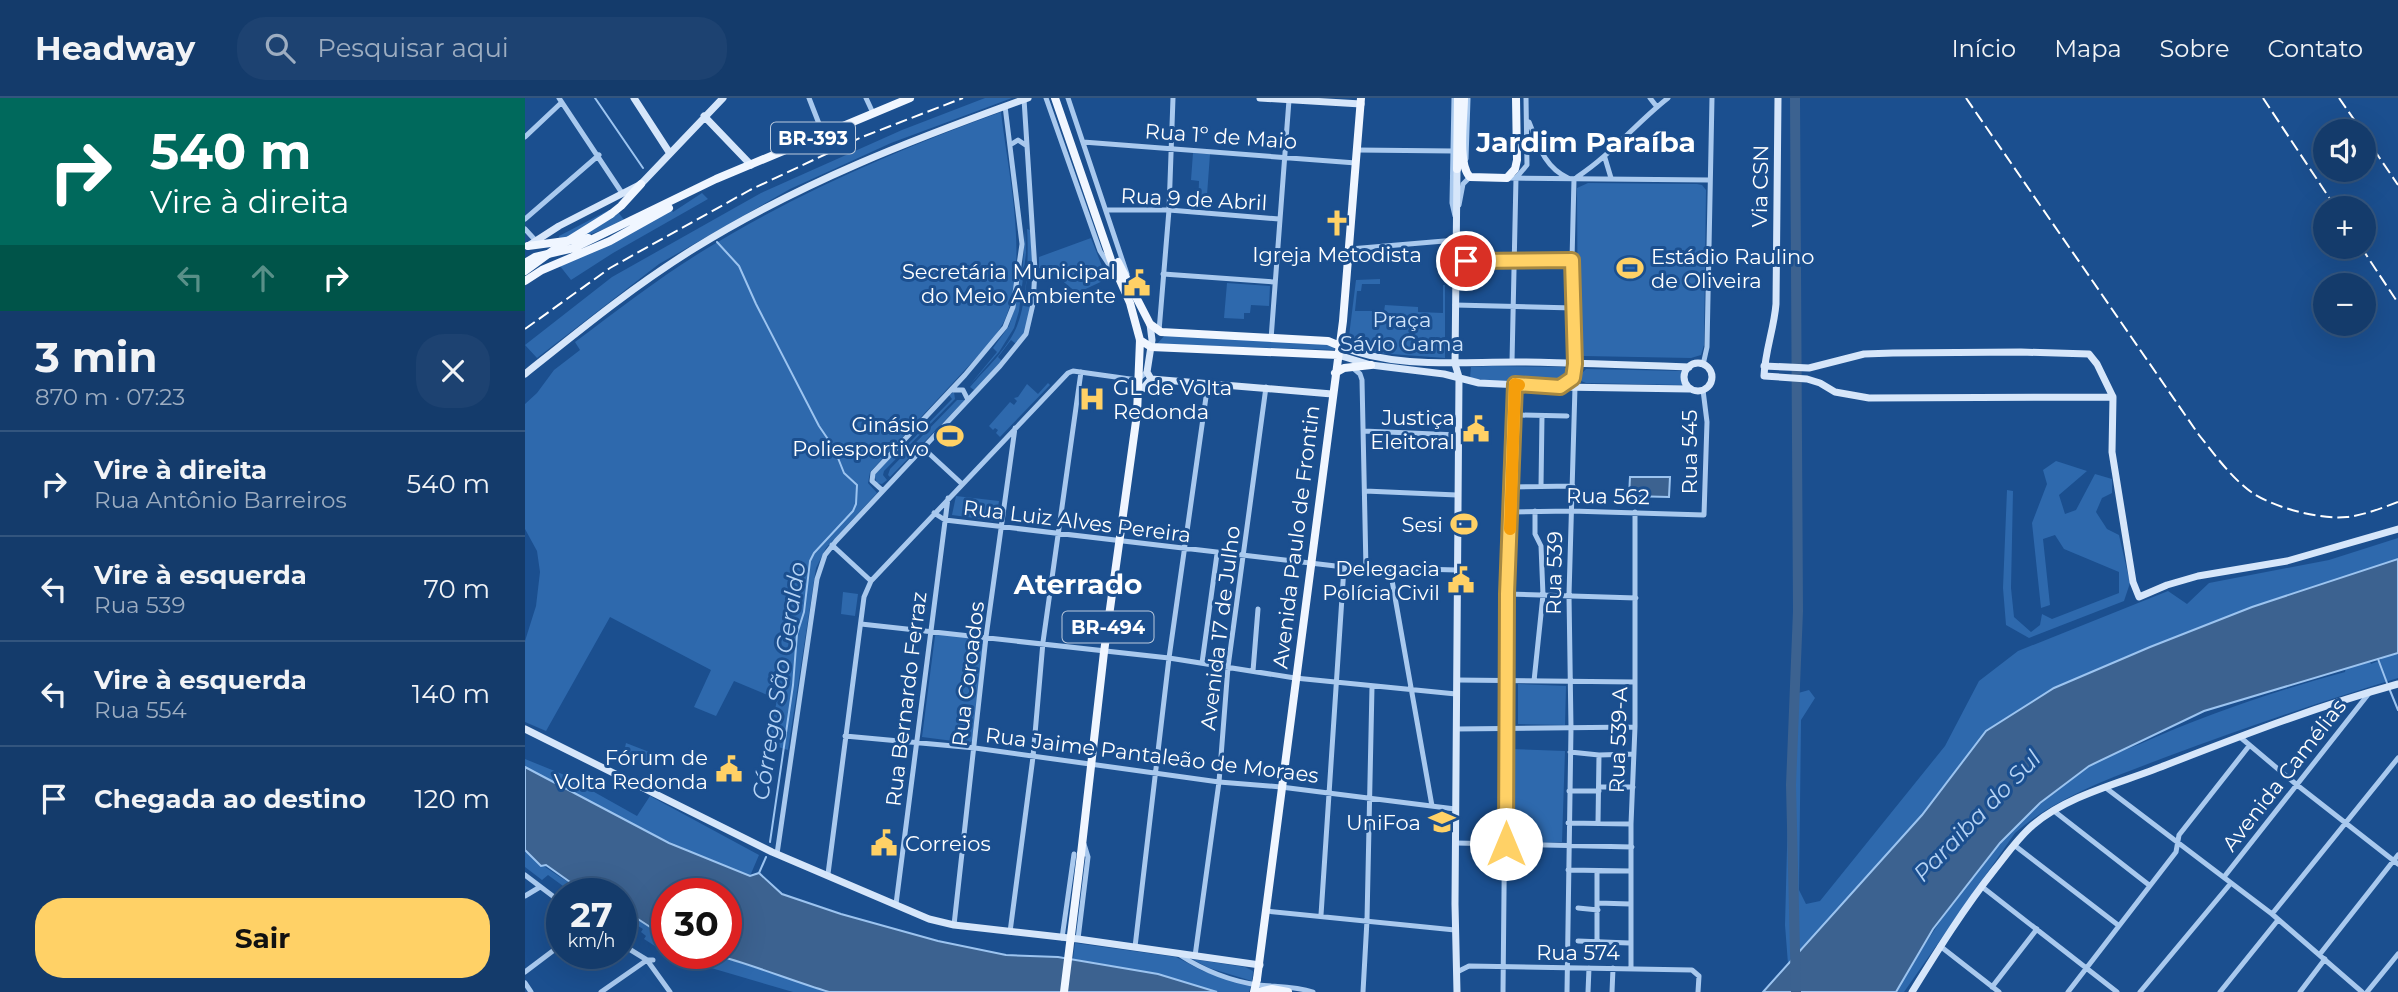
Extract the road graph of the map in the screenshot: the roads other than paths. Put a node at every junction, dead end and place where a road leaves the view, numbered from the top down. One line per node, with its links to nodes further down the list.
1 (634, 98): 35 (street)
2 (723, 98): 26 (street)
3 (809, 98): 28 (street)
4 (866, 98): 25 (street)
5 (909, 98): 25 (main road, BR-393)
6 (1046, 98): 72 (street)
7 (1058, 98): 65 (main road)
8 (1068, 98): 30 (street)
9 (1173, 98): 33 (street)
10 (1260, 98): 20 (street)
11 (1456, 98): 36 (main road)
12 (1466, 98): 36 (main road); 42 (street)
13 (1516, 98): 44 (main road)
14 (1526, 98): 27 (street)
15 (1650, 98): 24 (street)
16 (1668, 98): 24 (street)
17 (1778, 98): 89 (street, Via CSN)
18 (1026, 99): 23 (street); 32 (street)
19 (560, 100): 29 (street); 37 (street)
20 (1289, 100): 22 (street); 38 (street)
21 (1711, 100): 48 (street)
22 (1361, 101): 34 (main road, Avenida Paulo de Frontin)
23 (1005, 106): 31 (street); 99 (street)
24 (1657, 107): 39 (street)
25 (873, 113): 28 (main road, BR-393)
26 (704, 116): 35 (street); 41 (street)
27 (1528, 119): 44 (street); 47 (street)
28 (823, 134): 41 (main road, BR-393)
29 (525, 137)
30 (1083, 142): 33 (street, Rua 1º de Maio); 51 (street)
31 (1010, 145): 32 (street); 58 (street)
32 (1027, 146): 57 (street)
33 (1170, 148): 38 (street, Rua 1º de Maio); 52 (street)
34 (1357, 150): 36 (street); 40 (main road, Avenida Paulo de Frontin)
35 (669, 152): 49 (street)
36 (1458, 152): 42 (main road); 55 (street)
37 (599, 156): 50 (street); 53 (street)
38 (1284, 156): 40 (street, Rua 1º de Maio); 54 (street)
39 (1605, 158): 45 (street); 47 (street)
40 (1356, 163): 64 (main road, Avenida Paulo de Frontin)
41 (751, 165): 46 (main road, BR-393)
42 (1460, 167): 43 (main road); 55 (street)
43 (1470, 177): 44 (main road); 55 (street)
44 (1512, 178): 47 (street); 68 (street)
45 (1611, 178): 47 (street); 48 (street)
46 (716, 179): 60 (main road, BR-393); 73 (main road, BR-393)
47 (1572, 179): 66 (street, Rua 539)
48 (1709, 180): 92 (street)
49 (641, 184): 50 (street); 70 (main road, bridge)
50 (622, 193): 56 (street)
51 (1107, 210): 52 (street, Rua 9 de Abril); 75 (street)
52 (1168, 210): 54 (street, Rua 9 de Abril); 71 (street)
53 (525, 219)
54 (1279, 219): 74 (street)
55 (1456, 219): 61 (street)
56 (559, 226): 62 (street); 63 (street)
57 (1032, 227): 58 (street); 116 (street)
58 (1020, 228): 111 (street)
59 (525, 229): 63 (street)
60 (605, 234): 62 (main road); 69 (main road, BR-393)
61 (1456, 240): 64 (street); 67 (street)
62 (561, 242): 63 (main road)
63 (530, 245)
64 (1350, 249): 85 (main road, Avenida Paulo de Frontin)
65 (1114, 259): 72 (main road); 75 (main road)
66 (1572, 260): 68 (street); 79 (street, Rua 539)
67 (1456, 261): 68 (street); 77 (street)
68 (1514, 261): 78 (street)
69 (525, 263)
70 (525, 271)
71 (1163, 274): 74 (street); 76 (street)
72 (1120, 280): 84 (main road)
73 (525, 281)
74 (1274, 282): 83 (street)
75 (1130, 284): 80 (main road)
76 (1161, 303): 80 (street); 82 (street)
77 (1455, 305): 78 (street); 90 (street)
78 (1513, 306): 79 (street); 88 (street)
79 (1574, 308): 96 (street, Rua 539)
80 (1144, 313): 81 (main road)
81 (1150, 324): 82 (main road); 86 (street)
82 (1160, 331): 83 (main road)
83 (1271, 339): 85 (main road)
84 (1140, 340): 86 (main road); 103 (main road)
85 (1340, 345): 87 (main road, Avenida Paulo de Frontin); 90 (street)
86 (1151, 347): 87 (main road); 101 (street)
87 (1338, 355): 91 (street); 98 (main road, Avenida Paulo de Frontin)
88 (1512, 362): 90 (street); 96 (street)
89 (1764, 362): 93 (street); 105 (street, Via CSN)
90 (1455, 364): 100 (street); 102 (street)
91 (1371, 365): 95 (main road); 100 (street)
92 (1703, 365): 94 (street); 112 (street)
93 (1821, 366): 105 (street); 115 (street)
94 (1689, 367): 96 (street); 110 (street)
95 (1353, 368): 98 (main road); 121 (street)
96 (1575, 368): 108 (street); 109 (street, Rua 539)
97 (1081, 372): 103 (street); 120 (street); 141 (street)
98 (1335, 373): 113 (main road, Avenida Paulo de Frontin)
99 (525, 374)
100 (1444, 374): 102 (street)
101 (1149, 376): 103 (street); 104 (street); 114 (street)
102 (1459, 377): 106 (street); 122 (street)
103 (1138, 379): 114 (main road)
104 (1208, 383): 107 (street); 144 (street)
105 (1820, 383): 115 (street)
106 (1515, 384): 108 (street); 127 (street)
107 (1266, 387): 113 (street); 146 (street, Avenida 17 de Julho)
108 (1560, 387): 109 (street)
109 (1575, 387): 110 (street); 126 (street, Rua 539)
110 (1690, 389): 112 (street)
111 (951, 390): 116 (street); 128 (street)
112 (1703, 390): 137 (street, Rua 545)
113 (1332, 394): 147 (main road, Avenida Paulo de Frontin)
114 (1139, 397): 142 (main road, BR-494)
115 (2113, 397): 140 (street)
116 (968, 400): 123 (street)
117 (1519, 415): 118 (street)
118 (1542, 416): 119 (street); 125 (street)
119 (1567, 416)
120 (1015, 427): 124 (street); 139 (street, Rua Coroados)
121 (1363, 431): 122 (street); 129 (street)
122 (1458, 435): 130 (street)
123 (922, 447): 124 (street); 128 (street)
124 (961, 483): 131 (street)
125 (1541, 486): 126 (street); 127 (street)
126 (1573, 486): 133 (street, Rua 539)
127 (1511, 487): 134 (street)
128 (882, 490): 143 (street)
129 (1365, 491): 130 (street); 149 (street)
130 (1457, 495): 151 (street)
131 (948, 498): 136 (street); 138 (street, Rua Bernardo Ferraz)
132 (1535, 511): 133 (street, Rua 562); 134 (street, Rua 562); 154 (street)
133 (1571, 511): 135 (street, Rua 562); 155 (street, Rua 539)
134 (1510, 512): 153 (street)
135 (1635, 512): 137 (street, Rua 562); 156 (street, Rua 539-A)
136 (934, 513): 138 (street); 152 (street)
137 (1705, 515)
138 (945, 520): 139 (street, Rua Luiz Alves Pereira); 159 (street, Rua Bernardo Ferraz)
139 (1003, 527): 141 (street, Rua Luiz Alves Pereira); 160 (street, Rua Coroados)
140 (2398, 529)
141 (1059, 533): 142 (street, Rua Luiz Alves Pereira); 161 (street)
142 (1121, 541): 144 (street, Rua Luiz Alves Pereira); 162 (main road, BR-494)
143 (832, 545): 152 (street); 219 (street)
144 (1185, 550): 145 (street, Rua Luiz Alves Pereira); 163 (street)
145 (1217, 554): 146 (street, Rua Luiz Alves Pereira); 164 (street)
146 (1244, 557): 147 (street, Rua Luiz Alves Pereira); 165 (street, Avenida 17 de Julho)
147 (1310, 564): 148 (street, Rua Luiz Alves Pereira); 167 (main road, Avenida Paulo de Frontin)
148 (1344, 567): 149 (street, Rua Luiz Alves Pereira); 172 (street)
149 (1366, 569): 150 (street, Rua Luiz Alves Pereira)
150 (1390, 569): 151 (street, Rua Luiz Alves Pereira); 176 (street)
151 (1457, 570): 168 (street)
152 (871, 581): 158 (street)
153 (1507, 594): 154 (street); 169 (street)
154 (1542, 595): 155 (street); 170 (street)
155 (1569, 595): 156 (street); 171 (street, Rua 539)
156 (1636, 598): 173 (street, Rua 539-A)
157 (1258, 609): 166 (street)
158 (861, 624): 159 (street); 184 (street)
159 (930, 631): 160 (street); 186 (street, Rua Bernardo Ferraz)
160 (986, 637): 161 (street); 188 (street, Rua Coroados)
161 (1044, 642): 162 (street); 192 (street)
162 (1104, 652): 163 (street); 194 (main road, BR-494)
163 (1169, 658): 164 (street); 195 (street)
164 (1202, 663): 165 (street)
165 (1228, 667): 166 (street); 196 (street, Avenida 17 de Julho)
166 (1253, 671): 167 (street)
167 (1295, 678): 172 (street); 198 (main road, Avenida Paulo de Frontin)
168 (1457, 680): 169 (street); 178 (street)
169 (1507, 680): 170 (street); 183 (street)
170 (1534, 681): 171 (street)
171 (1569, 681): 173 (street); 180 (street, Rua 539)
172 (1335, 682): 175 (street); 203 (street)
173 (1635, 682): 179 (street, Rua 539-A)
174 (2397, 684): 177 (street)
175 (1372, 687): 176 (street); 204 (street)
176 (1411, 690): 178 (street); 205 (street)
177 (2370, 692): 185 (street); 197 (street, Avenida Camélias)
178 (1456, 694): 182 (street)
179 (1635, 727): 180 (street); 190 (street, Rua 539-A)
180 (1571, 728): 183 (street); 189 (street, Rua 539)
181 (525, 729): 219 (street)
182 (1456, 729): 183 (street); 206 (street)
183 (1506, 729): 215 (street)
184 (845, 736): 186 (street, Rua Jaime Pantaleão de Moraes); 226 (street)
185 (2239, 736): 187 (street); 200 (street)
186 (916, 743): 188 (street, Rua Jaime Pantaleão de Moraes); 234 (street, Rua Bernardo Ferraz)
187 (2249, 746): 197 (street); 212 (street)
188 (975, 748): 192 (street, Rua Jaime Pantaleão de Moraes); 243 (street, Rua Coroados)
189 (1570, 752): 191 (street); 202 (street, Rua 539)
190 (1634, 754): 191 (street); 199 (street, Rua 539-A)
191 (1599, 755): 201 (street)
192 (1033, 757): 194 (street, Rua Jaime Pantaleão de Moraes); 247 (street)
193 (2398, 758): 211 (street)
194 (1091, 765): 195 (street, Rua Jaime Pantaleão de Moraes); 213 (main road, BR-494)
195 (1155, 773): 196 (street, Rua Jaime Pantaleão de Moraes); 254 (street)
196 (1219, 782): 198 (street, Rua Jaime Pantaleão de Moraes); 259 (street, Avenida 17 de Julho)
197 (2297, 785): 211 (street); 227 (street, Avenida Camélias)
198 (1281, 787): 203 (street, Rua Jaime Pantaleão de Moraes); 238 (main road, Avenida Paulo de Frontin)
199 (1633, 787): 201 (street); 210 (street, Rua 539-A)
200 (2106, 788): 207 (street); 212 (street)
201 (1599, 789): 202 (street); 209 (street)
202 (1569, 791): 208 (street, Rua 539)
203 (1327, 793): 204 (street, Rua Jaime Pantaleão de Moraes); 240 (street)
204 (1371, 799): 205 (street, Rua Jaime Pantaleão de Moraes); 241 (street)
205 (1432, 806): 206 (street, Rua Jaime Pantaleão de Moraes)
206 (1455, 809): 214 (street)
207 (2054, 811): 217 (street); 229 (street)
208 (1568, 823): 209 (street); 216 (street, Rua 539)
209 (1598, 824): 210 (street)
210 (1631, 824): 218 (street, Rua 539-A)
211 (2346, 824): 221 (street); 239 (street)
212 (2177, 840): 227 (street); 229 (street)
213 (1083, 841): 220 (main road, BR-494); 249 (street)
214 (1456, 843): 215 (street); 246 (street)
215 (1506, 844): 216 (street); 264 (street)
216 (1568, 845): 218 (street); 222 (street, Rua 539)
217 (2014, 845): 230 (street); 244 (street)
218 (1632, 847): 224 (street, Rua 539-A)
219 (774, 853): 226 (street)
220 (1078, 854): 248 (street); 276 (main road, bridge)
221 (2396, 860): 260 (street)
222 (1568, 870): 223 (street); 265 (street, Rua 539)
223 (1597, 871): 224 (street); 236 (street)
224 (1631, 871): 235 (street, Rua 539-A)
225 (525, 874): 231 (street)
226 (828, 874): 234 (street)
227 (2224, 877): 228 (street)
228 (2231, 883): 239 (street); 292 (street, Avenida Camélias)
229 (2149, 885): 244 (street)
230 (1981, 886): 245 (street); 253 (street)
231 (540, 887): 232 (street); 233 (street)
232 (546, 891)
233 (525, 896)
234 (896, 904): 243 (street)
235 (1630, 904): 236 (street); 252 (street, Rua 539-A)
236 (1598, 907): 237 (street); 251 (street)
237 (1578, 908)
238 (1266, 911): 240 (street); 262 (main road, Avenida Paulo de Frontin)
239 (2272, 914): 242 (street)
240 (1321, 915): 241 (street)
241 (1367, 920): 246 (street); 281 (street)
242 (2278, 920): 260 (street); 293 (street)
243 (954, 925): 247 (street)
244 (2118, 925): 263 (street)
245 (2037, 929): 263 (street); 272 (street)
246 (1455, 930): 270 (street)
247 (1010, 932): 248 (street)
248 (1062, 938): 249 (street)
249 (1078, 939): 254 (street)
250 (1578, 941): 251 (street)
251 (1597, 942): 252 (street)
252 (1629, 943): 268 (street, Rua 539-A)
253 (1940, 946): 272 (street); 288 (street)
254 (1135, 947): 256 (street)
255 (637, 953): 261 (street)
256 (1177, 953): 259 (street); 280 (street)
257 (2398, 954): 295 (street)
258 (546, 956): 269 (street)
259 (1195, 956): 262 (street)
260 (2323, 957): 294 (street); 295 (street)
261 (650, 960): 274 (street); 275 (street)
262 (1260, 965): 277 (main road, Avenida Paulo de Frontin, bridge)
263 (2087, 966): 290 (street); 291 (street)
264 (1503, 967): 265 (street, Rua 574); 270 (street, Rua 574); 283 (street)
265 (1567, 968): 266 (street, Rua 574); 284 (street, Rua 539)
266 (1589, 968): 267 (street, Rua 574); 285 (street)
267 (1613, 968): 268 (street, Rua 574); 286 (street)
268 (1631, 968): 287 (street, Rua 574)
269 (525, 972)
270 (1457, 973): 282 (street)
271 (525, 983): 273 (street)
272 (1992, 987): 289 (street)
273 (531, 992)
274 (601, 992)
275 (670, 992)
276 (1064, 992)
277 (1254, 992)
278 (1259, 992): 279 (main road)
279 (1288, 992)
280 (1314, 992)
281 (1363, 992)
282 (1457, 992)
283 (1503, 992)
284 (1567, 992)
285 (1588, 992)
286 (1613, 992)
287 (1698, 992)
288 (1912, 992)
289 (1999, 992)
290 (2068, 992)
291 (2117, 992)
292 (2140, 992)
293 (2220, 992)
294 (2300, 992)
295 (2365, 992)

